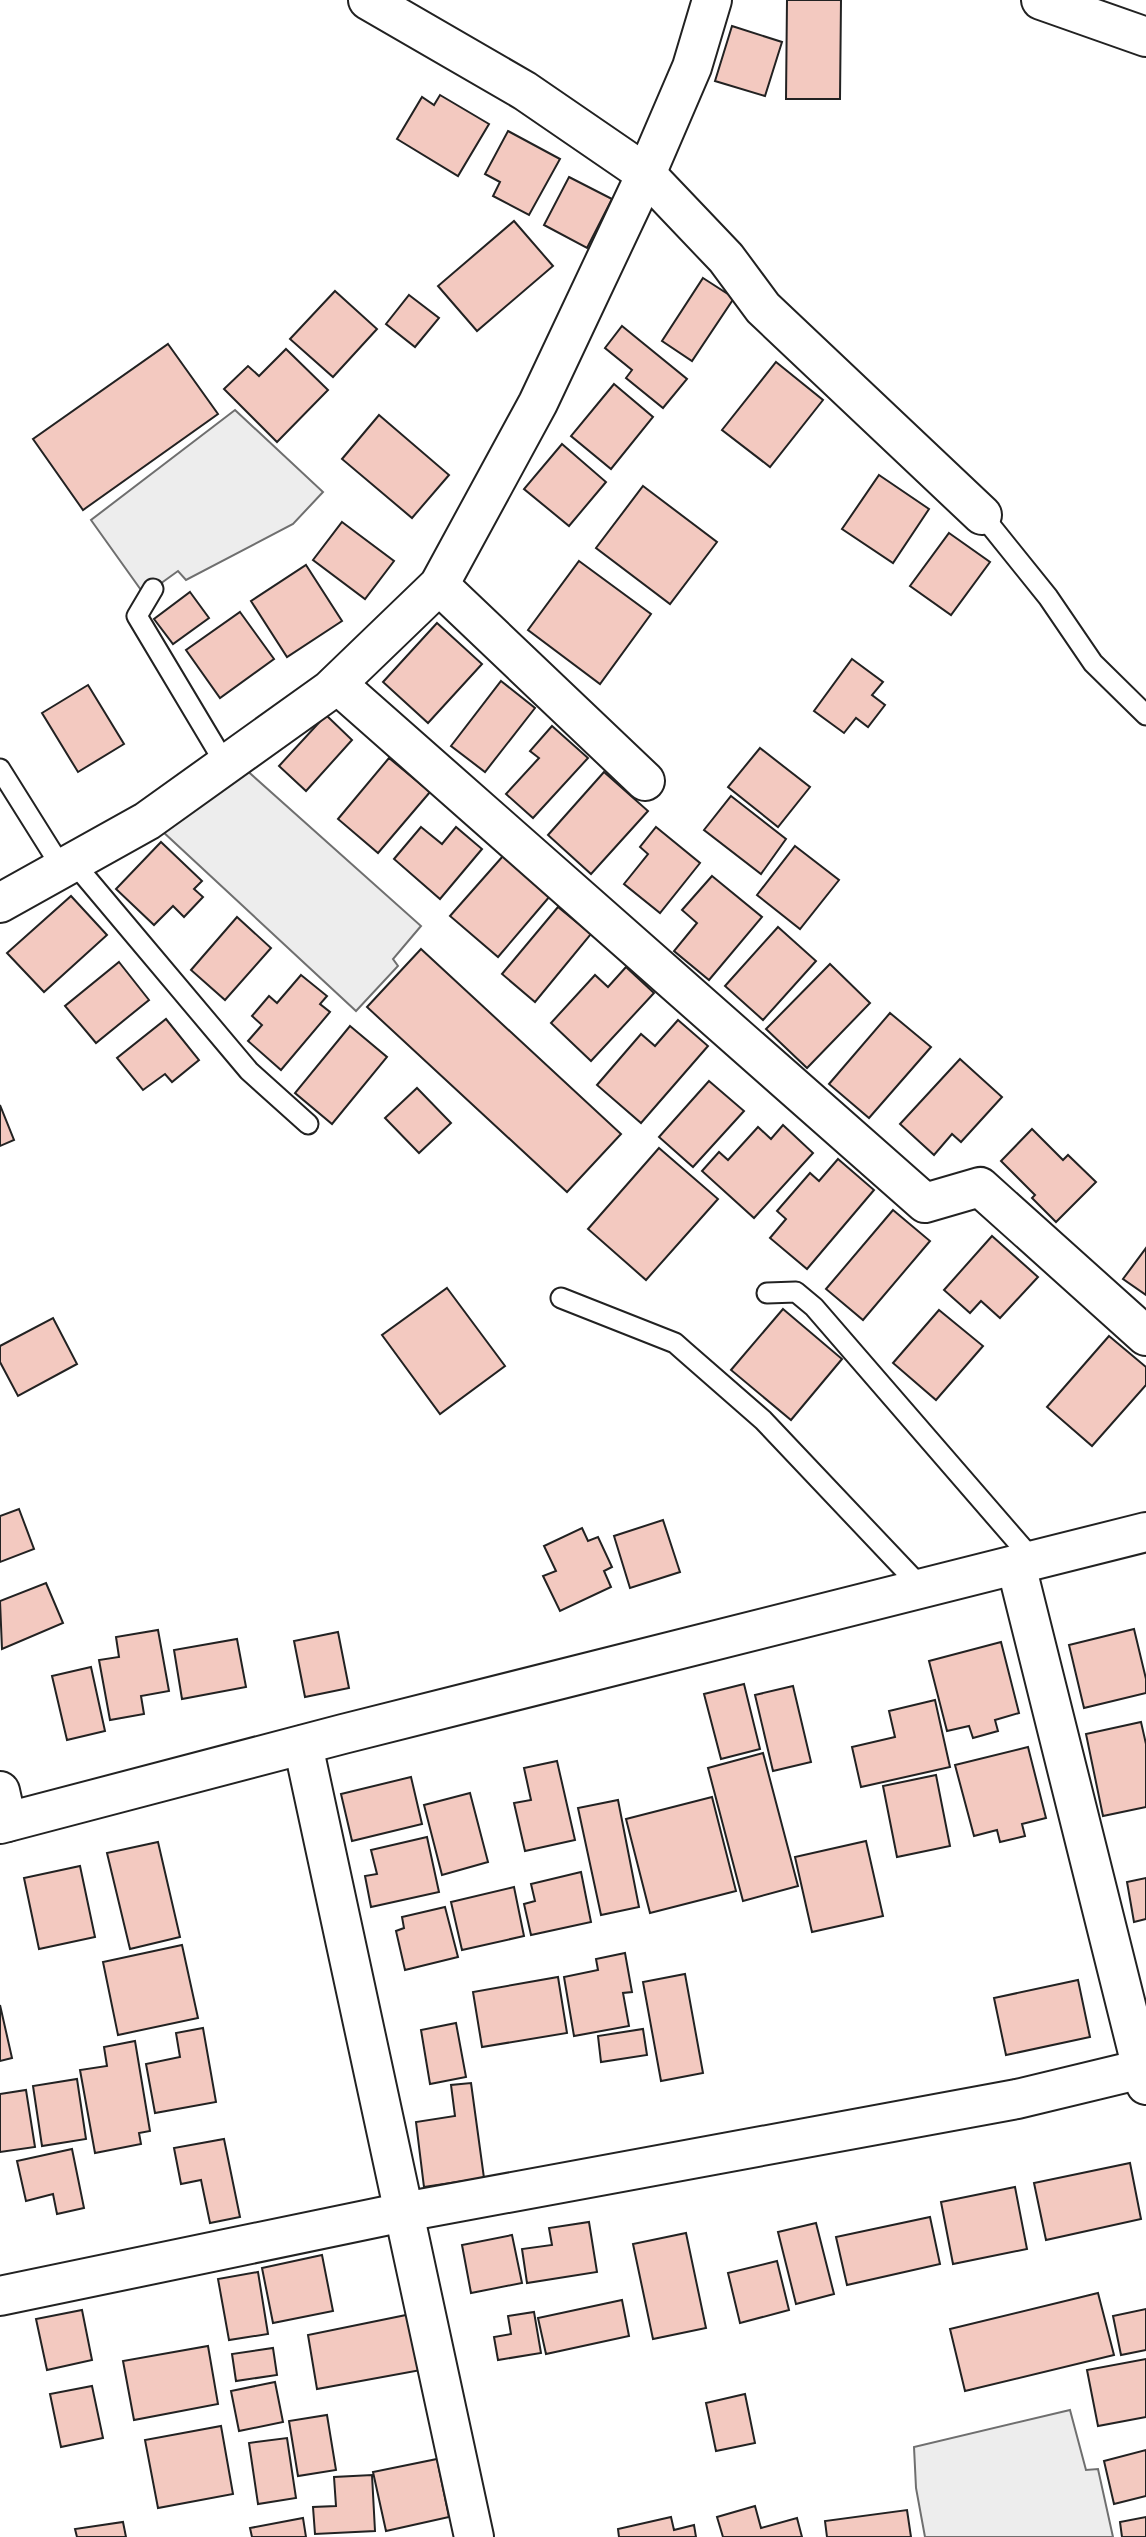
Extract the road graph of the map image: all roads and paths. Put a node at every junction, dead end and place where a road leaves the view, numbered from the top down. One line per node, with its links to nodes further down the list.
1 (368, 0): 5 (street)
2 (712, 0): 5 (street)
3 (1041, 0): 4 (street)
4 (1146, 37)
5 (646, 174): 6 (street); 7 (street)
6 (982, 515): 10 (lane)
7 (439, 585): 9 (street); 13 (street)
8 (153, 589): 11 (lane)
9 (337, 684): 11 (street); 19 (street)
10 (1146, 715)
11 (226, 765): 14 (street)
12 (0, 769): 14 (lane)
13 (645, 781)
14 (67, 865): 15 (street); 16 (lane)
15 (0, 903)
16 (308, 1124)
17 (767, 1293): 21 (lane)
18 (561, 1298): 22 (lane)
19 (1146, 1336)
20 (1146, 1532): 21 (street)
21 (1025, 1563): 22 (street); 25 (street)
22 (923, 1589): 23 (street)
23 (303, 1745): 24 (street); 26 (street)
24 (2, 1812)
25 (1145, 2074): 26 (street)
26 (404, 2212): 27 (street); 28 (street)
27 (0, 2296)
28 (474, 2537)

